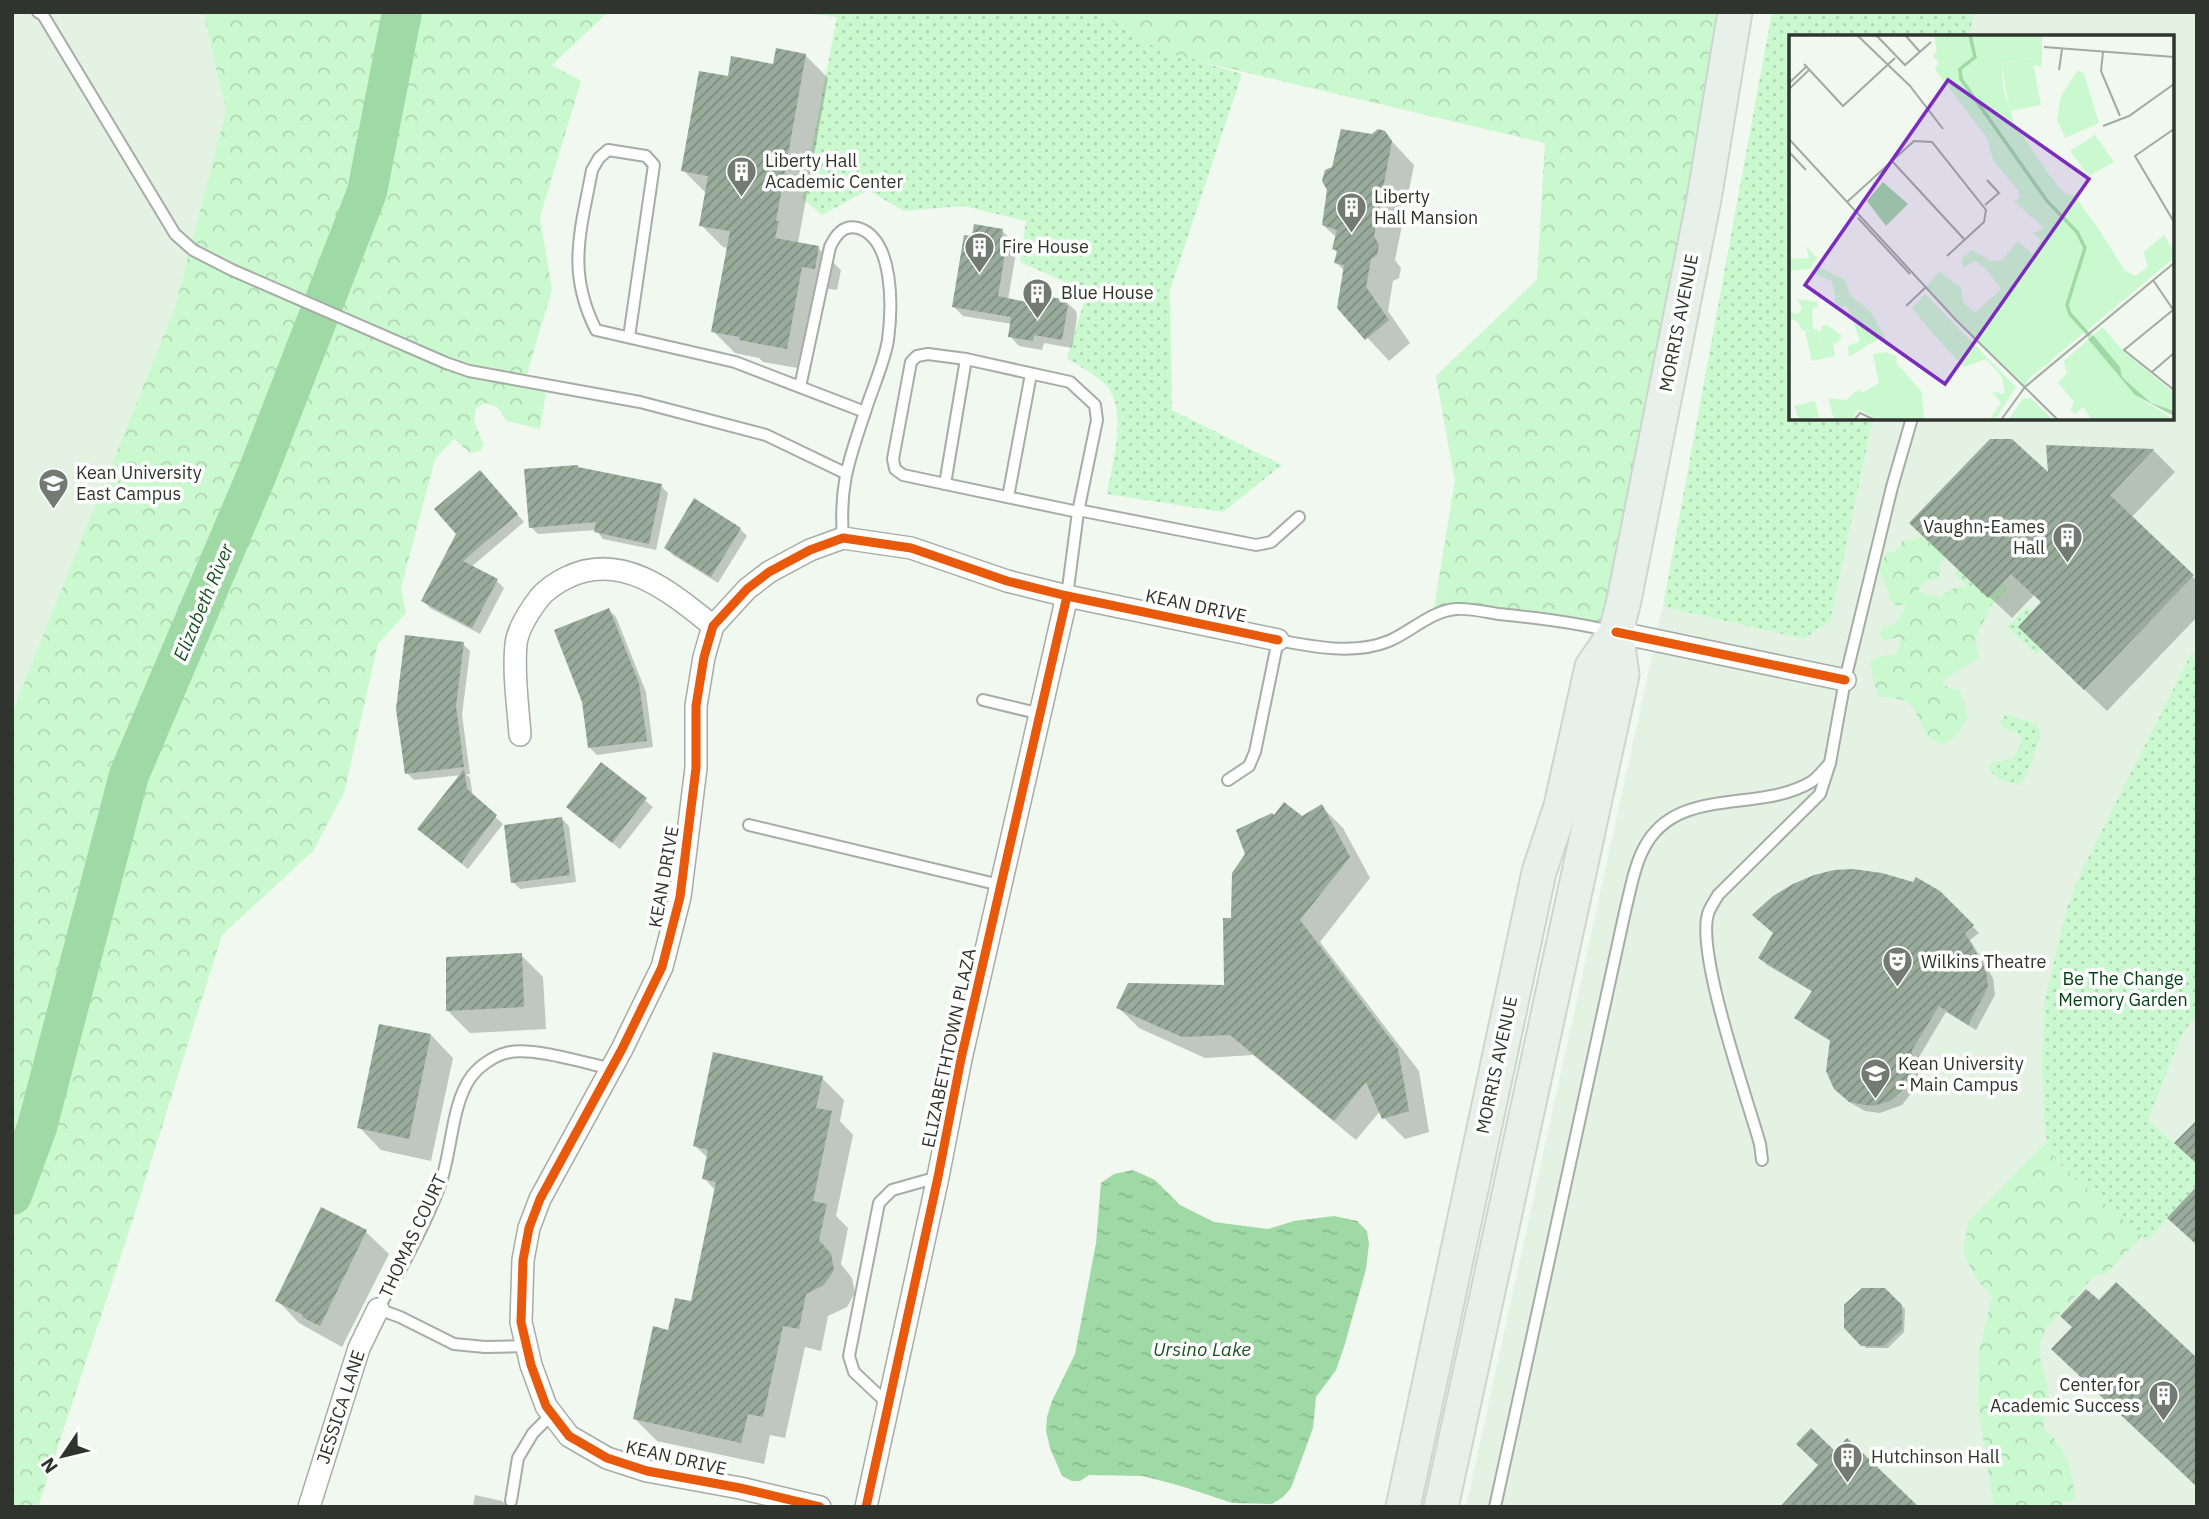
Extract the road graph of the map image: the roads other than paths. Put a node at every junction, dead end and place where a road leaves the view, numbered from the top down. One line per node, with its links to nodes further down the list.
1 (38, 12): 9 (lane)
2 (1735, 12): 17 (main road, MORRIS AVENUE)
3 (629, 337): 3 (lane); 6 (lane)
4 (966, 359): 5 (lane); 10 (lane); 10 (lane)
5 (1031, 374): 11 (lane); 12 (lane)
6 (800, 387): 7 (lane); 7 (lane)
7 (865, 412): 9 (lane)
8 (1913, 420): 19 (lane)
9 (845, 472): 14 (lane)
10 (945, 484): 11 (lane)
11 (1008, 497): 12 (lane)
12 (1078, 511): 13 (lane); 15 (lane)
13 (1299, 517)
14 (843, 538): 15 (street, KEAN DRIVE); 16 (street, KEAN DRIVE)
15 (1067, 596): 18 (street, KEAN DRIVE); 21 (street, ELIZABETHTOWN PLAZA)
16 (713, 626): 22 (street); 27 (street, KEAN DRIVE)
17 (1616, 632): 18 (lane, KEAN DRIVE); 19 (street); 38 (main road, MORRIS AVENUE); 39 (main road, MORRIS AVENUE)
18 (1279, 640): 24 (lane)
19 (1845, 680): 23 (lane)
20 (983, 700): 21 (lane)
21 (1041, 714): 26 (street, ELIZABETHTOWN PLAZA)
22 (520, 735)
23 (1830, 763): 28 (lane); 40 (lane)
24 (1227, 780)
25 (749, 825): 26 (lane)
26 (1000, 885): 29 (street, ELIZABETHTOWN PLAZA)
27 (612, 1069): 30 (lane, THOMAS COURT); 31 (street, KEAN DRIVE)
28 (1762, 1160)
29 (938, 1177): 32 (street, ELIZABETHTOWN PLAZA); 32 (lane)
30 (378, 1309): 31 (lane, THOMAS COURT); 35 (street, JESSICA LANE)
31 (526, 1346): 33 (street, KEAN DRIVE)
32 (888, 1404): 37 (street, ELIZABETHTOWN PLAZA)
33 (552, 1414): 34 (lane); 36 (street, KEAN DRIVE)
34 (511, 1501)
35 (309, 1507)
36 (820, 1507)
37 (866, 1507)
38 (1403, 1507)
39 (1441, 1507)
40 (1495, 1507)

